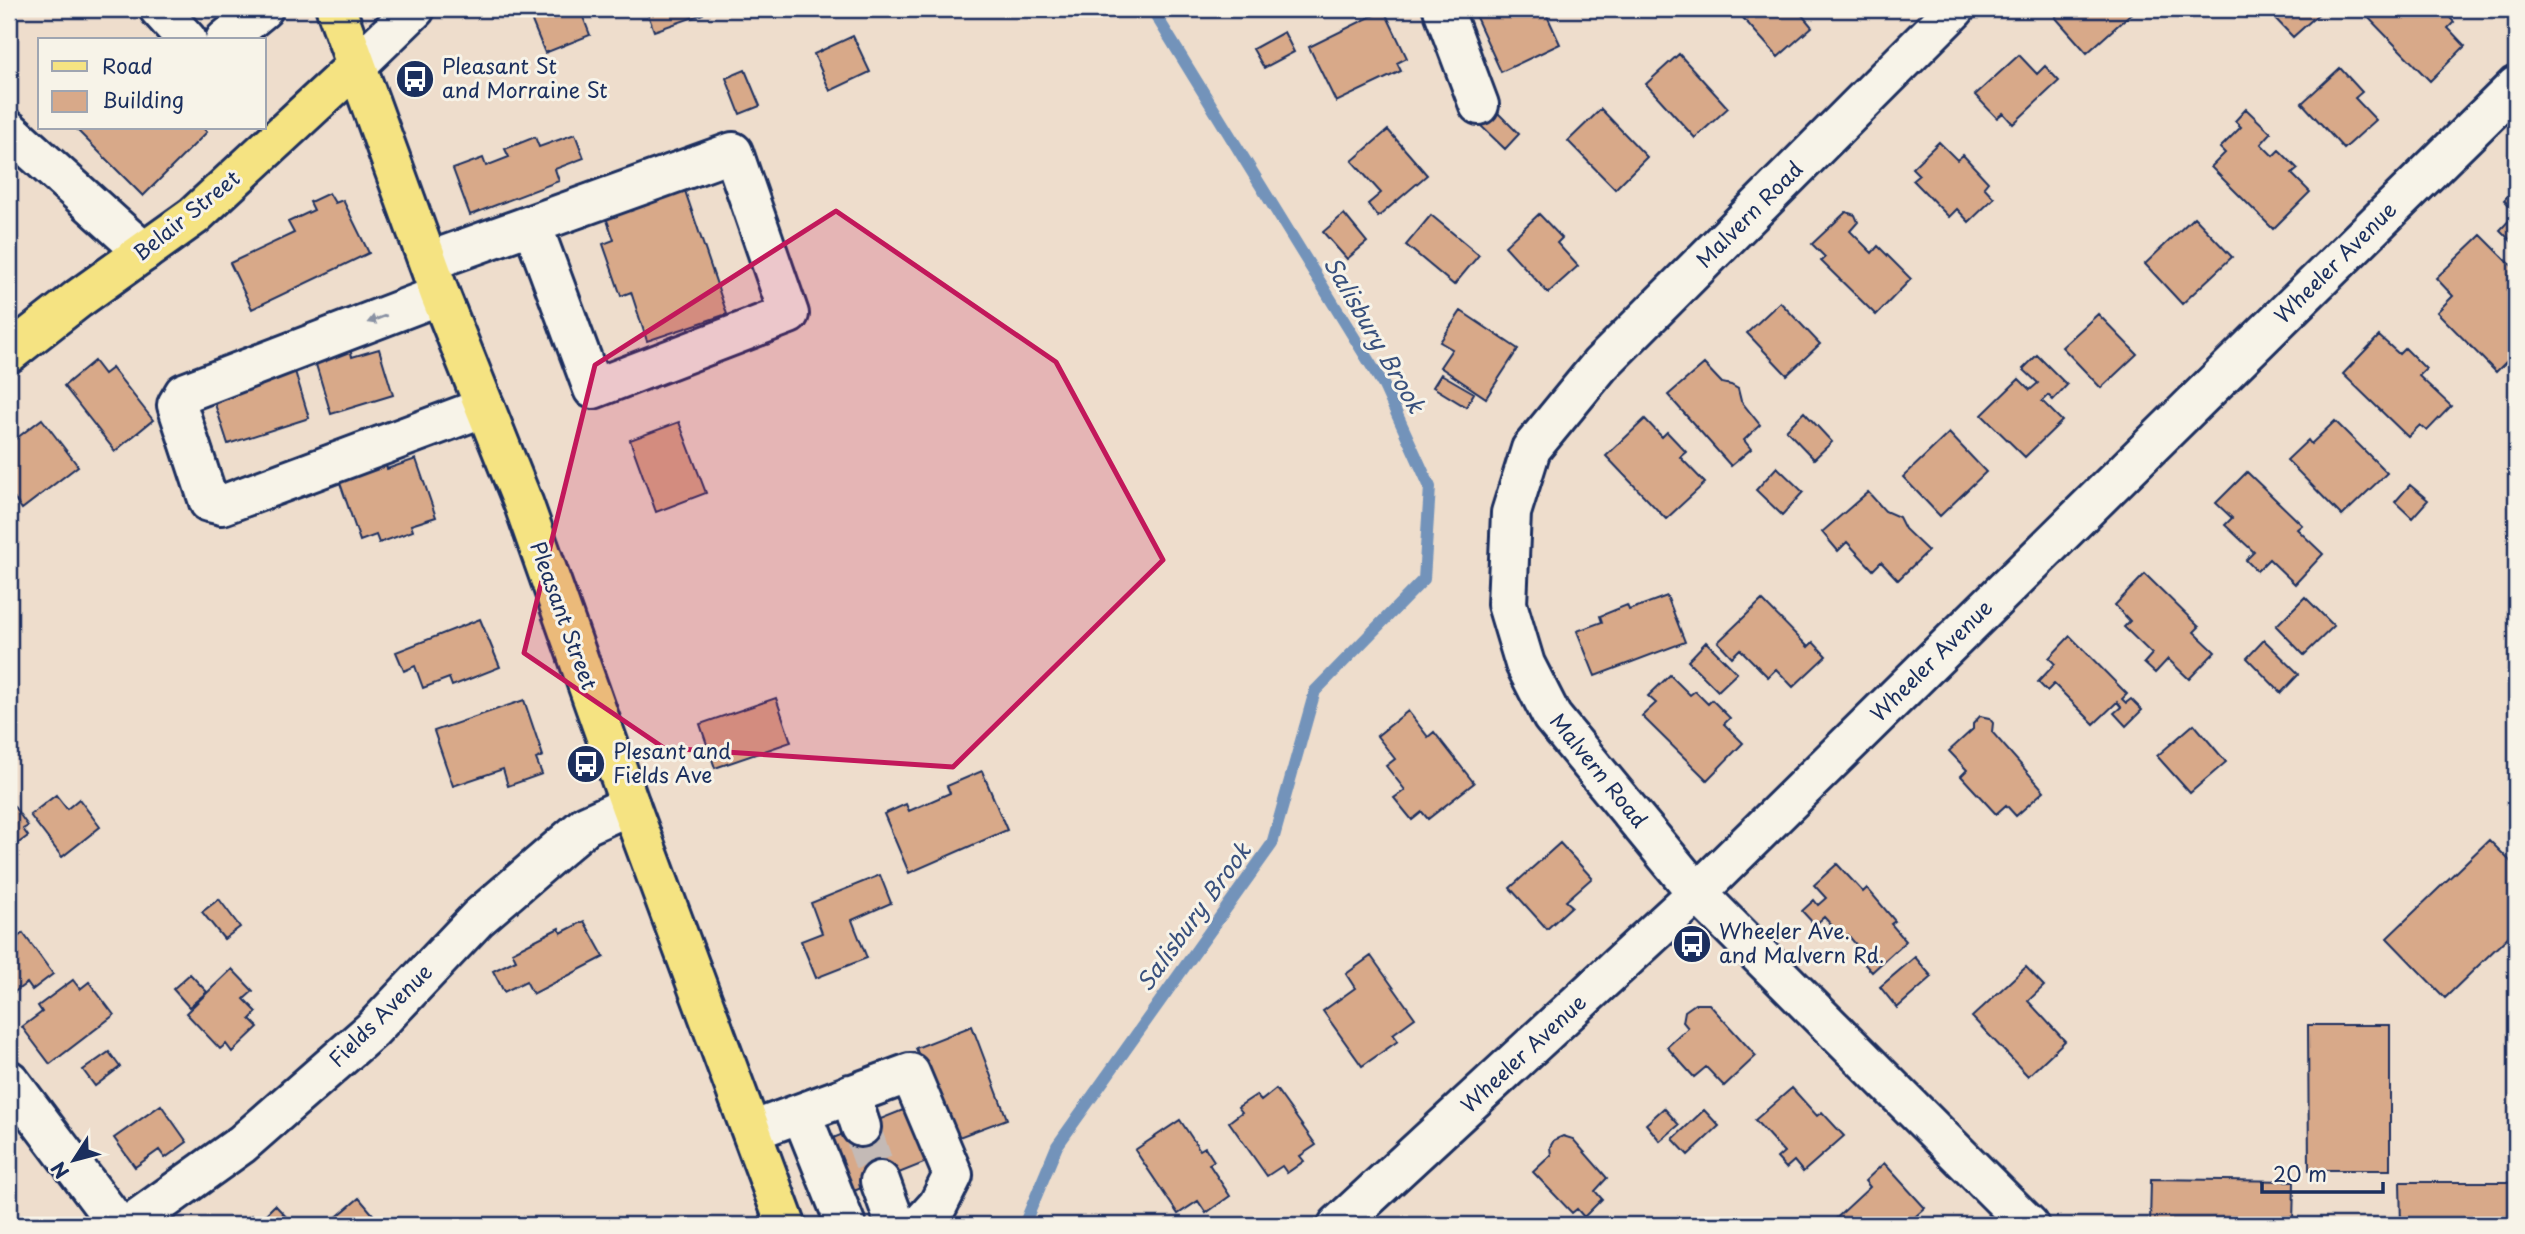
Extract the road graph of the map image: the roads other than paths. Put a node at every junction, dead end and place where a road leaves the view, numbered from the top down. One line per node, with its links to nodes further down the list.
1 (159, 9): 7 (street)
2 (263, 9): 8 (street)
3 (336, 9): 9 (main road, Pleasant Street)
4 (415, 9): 9 (street)
5 (1443, 9): 11 (street)
6 (1955, 9): 20 (street, Malvern Road)
7 (185, 38)
8 (227, 38)
9 (356, 66): 13 (main road, Belair Street); 16 (main road, Pleasant Street)
10 (2516, 86): 20 (street, Wheeler Avenue)
11 (1479, 105)
12 (9, 130): 15 (street)
13 (271, 132): 15 (main road, Belair Street)
14 (532, 225): 14 (street); 16 (street)
15 (144, 252): 17 (main road, Belair Street)
16 (435, 278): 18 (main road, Pleasant Street); 18 (street, one-way to 18)
17 (9, 353)
18 (485, 407): 19 (main road, Pleasant Street)
19 (631, 805): 23 (main road, Pleasant Street); 27 (street, Fields Avenue)
20 (1697, 893): 25 (street, Malvern Road); 32 (street, Wheeler Avenue)
21 (9, 1080): 26 (street)
22 (801, 1113): 23 (street); 29 (street); 31 (street)
23 (752, 1131): 28 (main road, Pleasant Street)
24 (880, 1181): 30 (street)
25 (2025, 1224)
26 (118, 1225)
27 (129, 1225)
28 (786, 1225)
29 (846, 1225)
30 (896, 1225)
31 (920, 1225)
32 (1339, 1225)

